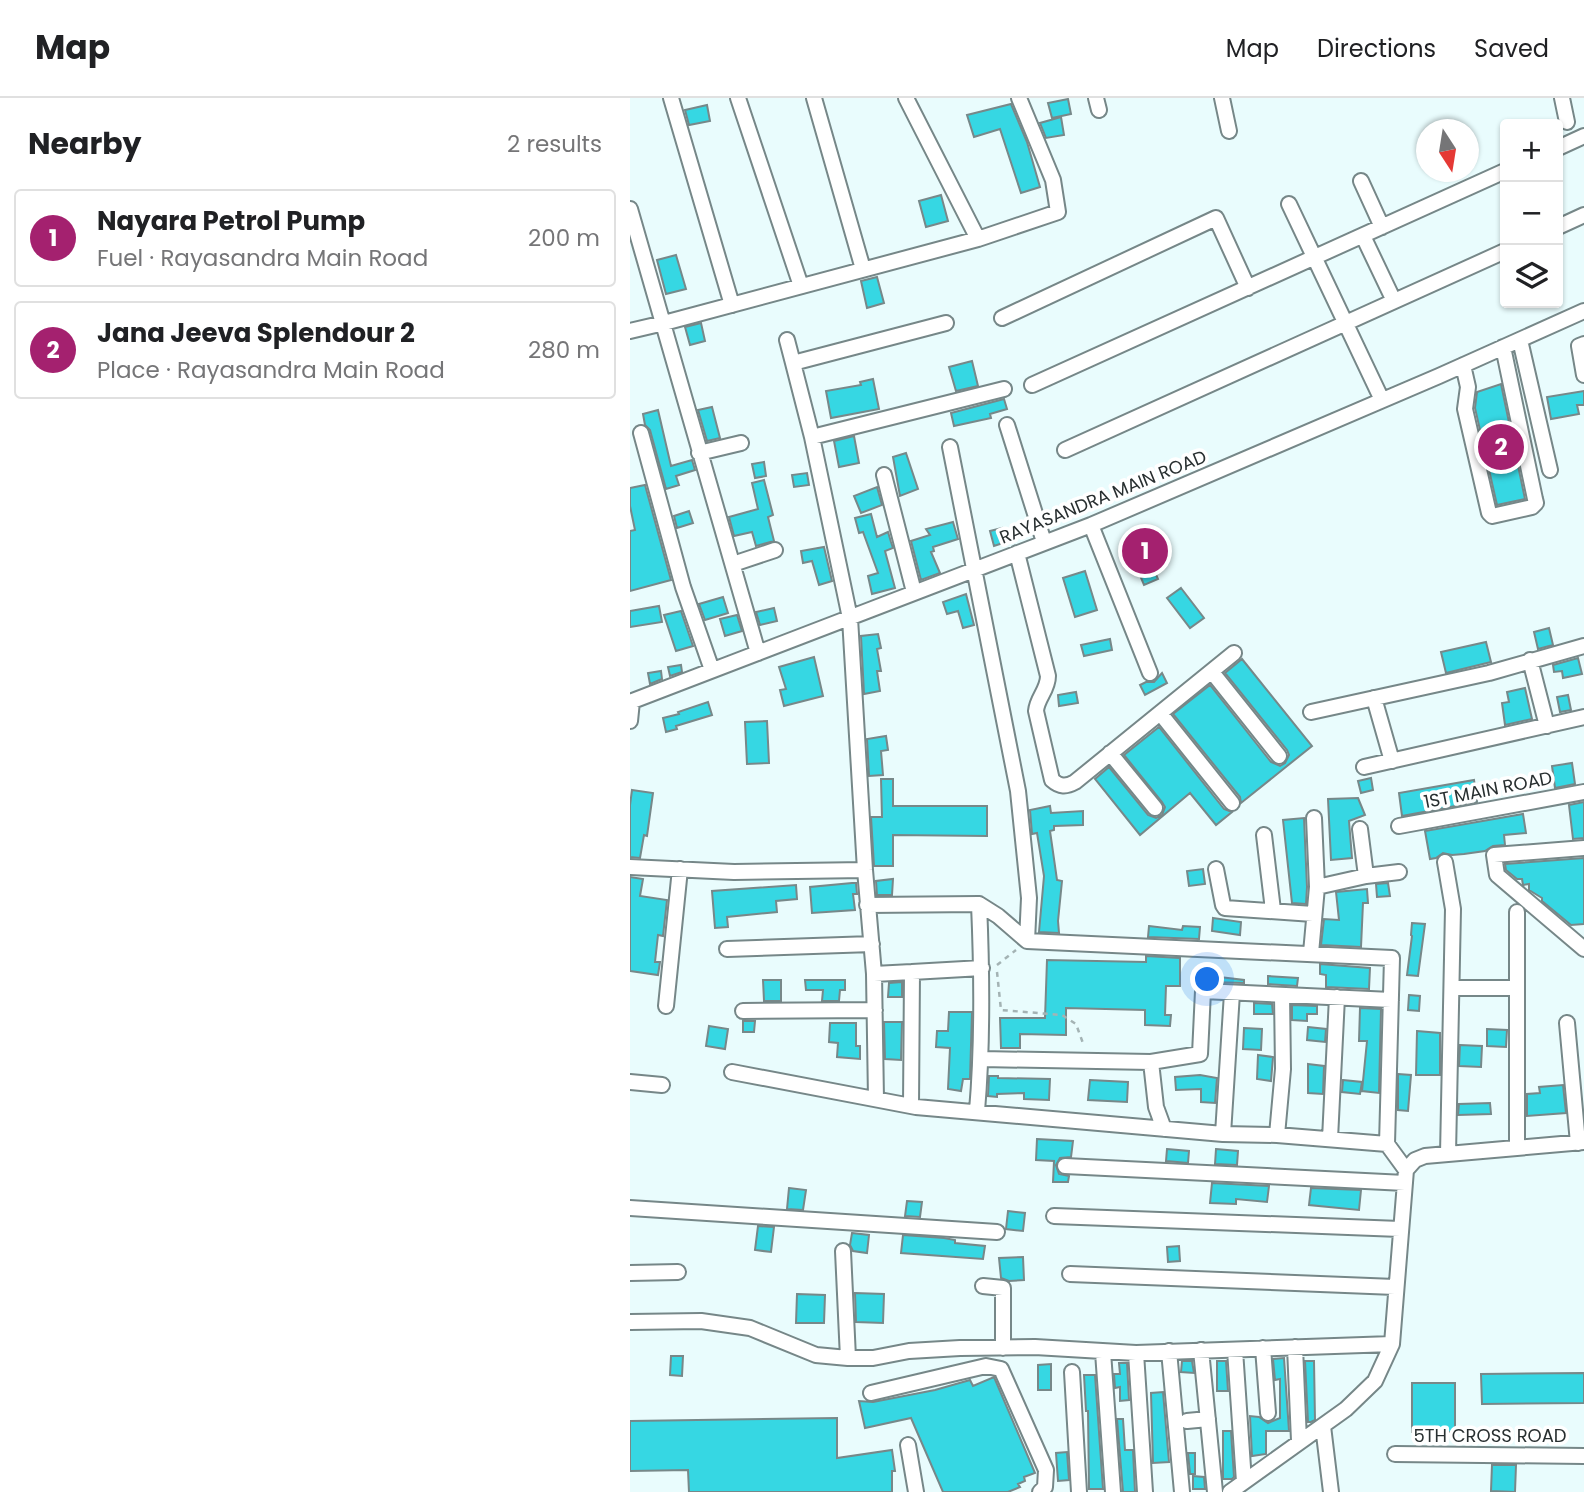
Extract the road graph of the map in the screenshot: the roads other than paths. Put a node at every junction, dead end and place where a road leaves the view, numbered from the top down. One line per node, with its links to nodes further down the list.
1 (671, 98): 27 (street)
2 (738, 98): 24 (street)
3 (814, 98): 23 (street)
4 (906, 98): 20 (street)
5 (1019, 98): 20 (street)
6 (1222, 98): 9 (street)
7 (1562, 98): 8 (street)
8 (1567, 122)
9 (1229, 131)
10 (1584, 136): 11 (street)
11 (1563, 146)
12 (1500, 174): 18 (street)
13 (1361, 181): 18 (street)
14 (1289, 204): 22 (street)
15 (630, 209): 30 (street)
16 (1584, 215): 17 (street)
17 (1563, 225)
18 (1382, 227): 19 (street)
19 (1363, 236): 22 (street); 26 (street)
20 (978, 239): 23 (street)
21 (1500, 253): 26 (street)
22 (1315, 258): 25 (street); 32 (street)
23 (863, 269): 24 (street)
24 (801, 286): 27 (street)
25 (1248, 288): 29 (street); 41 (street)
26 (1394, 301): 32 (street)
27 (732, 304): 30 (street)
28 (1584, 311): 35 (street, RAYASANDRA MAIN ROAD)
29 (1002, 318)
30 (664, 323): 33 (street); 50 (street)
31 (946, 323): 38 (street)
32 (1346, 323): 43 (street); 49 (street)
33 (630, 331)
34 (787, 340): 38 (street)
35 (1520, 340): 37 (street, RAYASANDRA MAIN ROAD); 51 (street)
36 (1584, 344): 40 (street)
37 (1503, 347): 39 (street, RAYASANDRA MAIN ROAD); 39 (street)
38 (793, 363): 46 (street)
39 (1463, 365): 43 (street, RAYASANDRA MAIN ROAD)
40 (1584, 375)
41 (1032, 385)
42 (1004, 389): 46 (street)
43 (1382, 400): 53 (street, RAYASANDRA MAIN ROAD)
44 (1007, 425): 54 (street)
45 (641, 433): 65 (street)
46 (812, 437): 60 (street)
47 (741, 443): 50 (street)
48 (950, 447): 58 (street)
49 (1065, 450)
50 (699, 453): 57 (street)
51 (1550, 470)
52 (884, 475): 59 (street)
53 (1091, 525): 54 (street, RAYASANDRA MAIN ROAD); 67 (street)
54 (1044, 542): 56 (street, RAYASANDRA MAIN ROAD)
55 (775, 550): 57 (street)
56 (1017, 553): 58 (street, RAYASANDRA MAIN ROAD); 75 (street)
57 (733, 564): 62 (street)
58 (975, 569): 59 (street, RAYASANDRA MAIN ROAD); 100 (street)
59 (914, 592): 60 (street, RAYASANDRA MAIN ROAD)
60 (850, 618): 62 (street, RAYASANDRA MAIN ROAD); 91 (street)
61 (1584, 646): 64 (street)
62 (758, 653): 65 (street, RAYASANDRA MAIN ROAD)
63 (1234, 653): 66 (street)
64 (1530, 660): 68 (street); 74 (street)
65 (712, 670): 69 (street, RAYASANDRA MAIN ROAD)
66 (1212, 672): 71 (street); 76 (street)
67 (1150, 673)
68 (1374, 698): 70 (street); 77 (street)
69 (631, 701): 73 (street)
70 (1311, 712)
71 (1160, 713): 75 (street); 80 (street)
72 (1584, 717): 74 (street)
73 (630, 721)
74 (1547, 726): 77 (street)
75 (1110, 753): 81 (street)
76 (1279, 756)
77 (1392, 761): 78 (street)
78 (1364, 767)
79 (1584, 792): 83 (street, 1ST MAIN ROAD)
80 (1232, 803)
81 (1155, 808)
82 (1314, 818): 94 (street)
83 (1399, 826)
84 (1360, 830): 93 (street)
85 (1264, 835): 97 (street)
86 (1584, 848): 103 (street)
87 (1445, 862): 108 (street)
88 (630, 867): 89 (street)
89 (680, 869): 91 (street); 114 (street)
90 (1216, 869): 97 (street)
91 (865, 870): 96 (street)
92 (1399, 872): 93 (street)
93 (1366, 876): 94 (street)
94 (1317, 887): 99 (street)
95 (979, 904): 96 (street); 100 (street); 105 (street)
96 (867, 905): 101 (street)
97 (1273, 910): 99 (street)
98 (1517, 912): 109 (street)
99 (1313, 914): 104 (street)
100 (1027, 941): 104 (street)
101 (872, 944): 102 (street); 107 (street)
102 (727, 949)
103 (1584, 949)
104 (1311, 953): 113 (street)
105 (982, 968): 106 (street); 118 (street)
106 (912, 972): 107 (street); 124 (street)
107 (874, 974): 115 (street)
108 (1452, 988): 109 (street); 133 (street)
109 (1517, 989): 132 (street)
110 (1232, 993): 111 (street); 119 (street); 127 (street)
111 (1282, 995): 112 (street); 128 (street)
112 (1337, 997): 113 (street); 129 (street)
113 (1391, 1000): 131 (street)
114 (666, 1006)
115 (874, 1010): 116 (street); 123 (street)
116 (743, 1011)
117 (1567, 1023): 130 (street)
118 (982, 1059): 119 (street); 125 (street)
119 (1151, 1062): 126 (street)
120 (732, 1072): 123 (street)
121 (630, 1082): 122 (street)
122 (662, 1085)
123 (876, 1099): 124 (street)
124 (911, 1106): 125 (street)
125 (978, 1111): 126 (street)
126 (1164, 1129): 127 (street)
127 (1223, 1134): 128 (street)
128 (1277, 1135): 129 (street)
129 (1330, 1139): 131 (street)
130 (1581, 1143): 132 (street)
131 (1387, 1144): 135 (street)
132 (1517, 1148): 133 (street)
133 (1448, 1154): 135 (street)
134 (1065, 1166): 135 (street)
135 (1405, 1176): 138 (street)
136 (630, 1208): 139 (street)
137 (1054, 1216): 138 (street)
138 (1400, 1229): 145 (street)
139 (997, 1231)
140 (843, 1251): 156 (street)
141 (678, 1272): 142 (street)
142 (630, 1273)
143 (1070, 1274): 145 (street)
144 (983, 1286): 149 (street)
145 (1395, 1287): 147 (street)
146 (630, 1322): 156 (street)
147 (1392, 1344): 148 (street); 162 (street)
148 (1294, 1347): 150 (street); 163 (street)
149 (1003, 1348): 154 (street); 156 (street)
150 (1263, 1348): 152 (street); 159 (street)
151 (1201, 1350): 152 (street); 153 (street); 160 (street)
152 (1235, 1350): 167 (street)
153 (1168, 1351): 155 (street); 173 (street)
154 (1102, 1352): 155 (street); 171 (street)
155 (1136, 1353): 172 (street)
156 (848, 1358)
157 (1072, 1372): 170 (street)
158 (871, 1392): 169 (street)
159 (1268, 1413)
160 (1208, 1419): 161 (street); 174 (street)
161 (1187, 1421)
162 (1323, 1426): 163 (street); 176 (street)
163 (1299, 1441): 167 (street)
164 (908, 1446): 168 (street)
165 (1395, 1454): 166 (street, 5TH CROSS ROAD)
166 (1584, 1456)
167 (1244, 1482): 175 (street)
168 (916, 1492)
169 (1040, 1492)
170 (1079, 1492)
171 (1113, 1492)
172 (1145, 1492)
173 (1182, 1492)
174 (1215, 1492)
175 (1230, 1492)
176 (1331, 1492)

